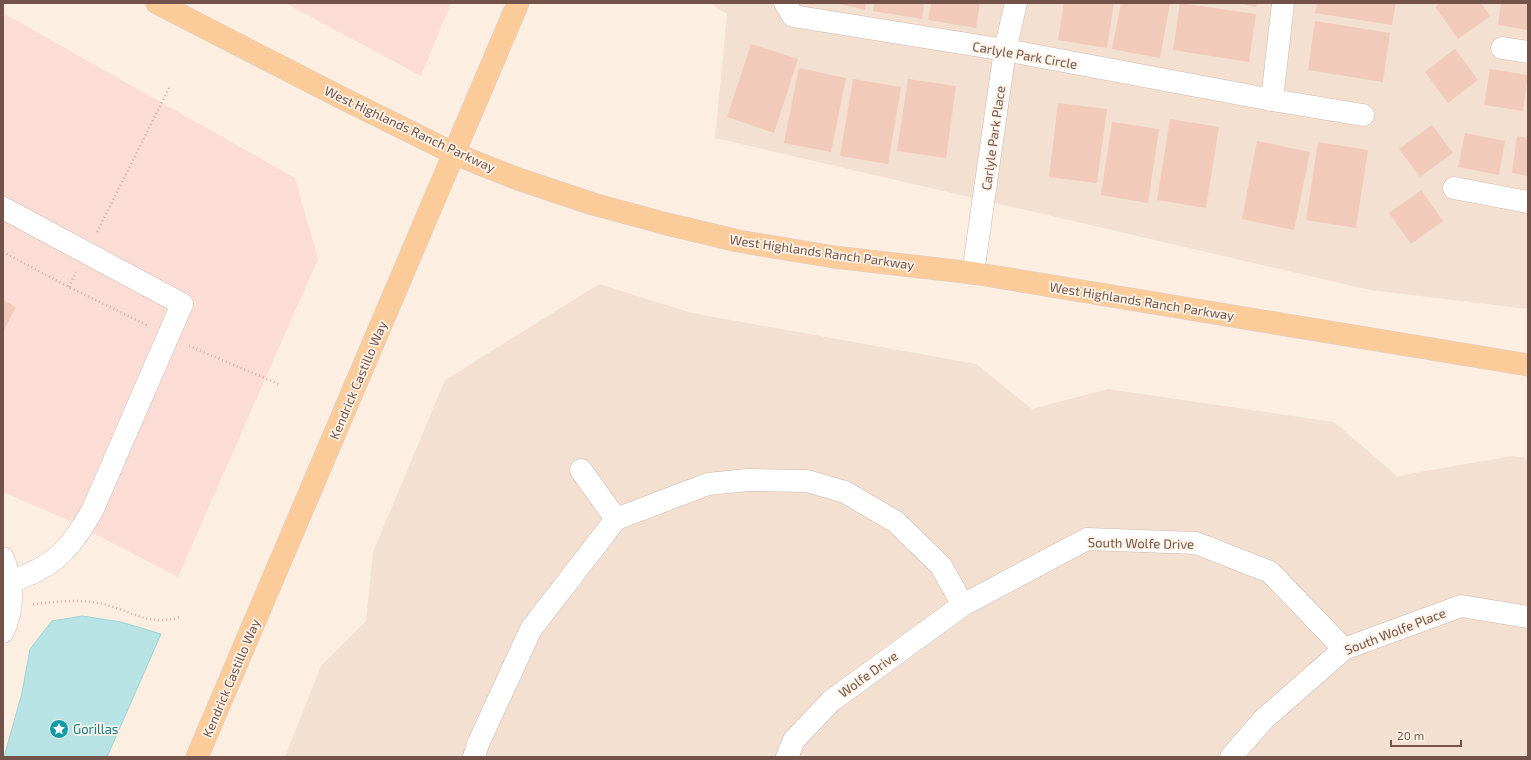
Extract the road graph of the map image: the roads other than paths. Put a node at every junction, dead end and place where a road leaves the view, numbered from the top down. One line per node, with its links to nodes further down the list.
1 (157, 3): 11 (main road, West Highlands Ranch Parkway)
2 (518, 3): 11 (main road, Kendrick Castillo Way)
3 (785, 3): 7 (street, Carlyle Park Circle)
4 (1016, 3): 7 (street, Carlyle Park Place)
5 (1283, 3): 9 (street)
6 (1502, 48): 8 (street)
7 (1005, 50): 9 (street, Carlyle Park Circle); 15 (street, Carlyle Park Place)
8 (1528, 52)
9 (1272, 100): 10 (street, Carlyle Park Circle)
10 (1364, 115)
11 (455, 154): 15 (main road, West Highlands Ranch Parkway); 25 (main road, Kendrick Castillo Way)
12 (1454, 188): 13 (street)
13 (1528, 202)
14 (3, 208): 20 (street)
15 (973, 273): 16 (main road, West Highlands Ranch Parkway)
16 (1528, 365)
17 (581, 470): 18 (street)
18 (616, 519): 21 (street); 26 (street)
19 (3, 558): 20 (street)
20 (10, 593): 23 (street)
21 (963, 605): 24 (street, South Wolfe Drive); 27 (street, Wolfe Drive)
22 (1528, 617): 24 (street, South Wolfe Place)
23 (3, 632)
24 (1344, 649): 28 (street, South Wolfe Place)
25 (198, 757)
26 (474, 757)
27 (787, 757)
28 (1231, 757)

